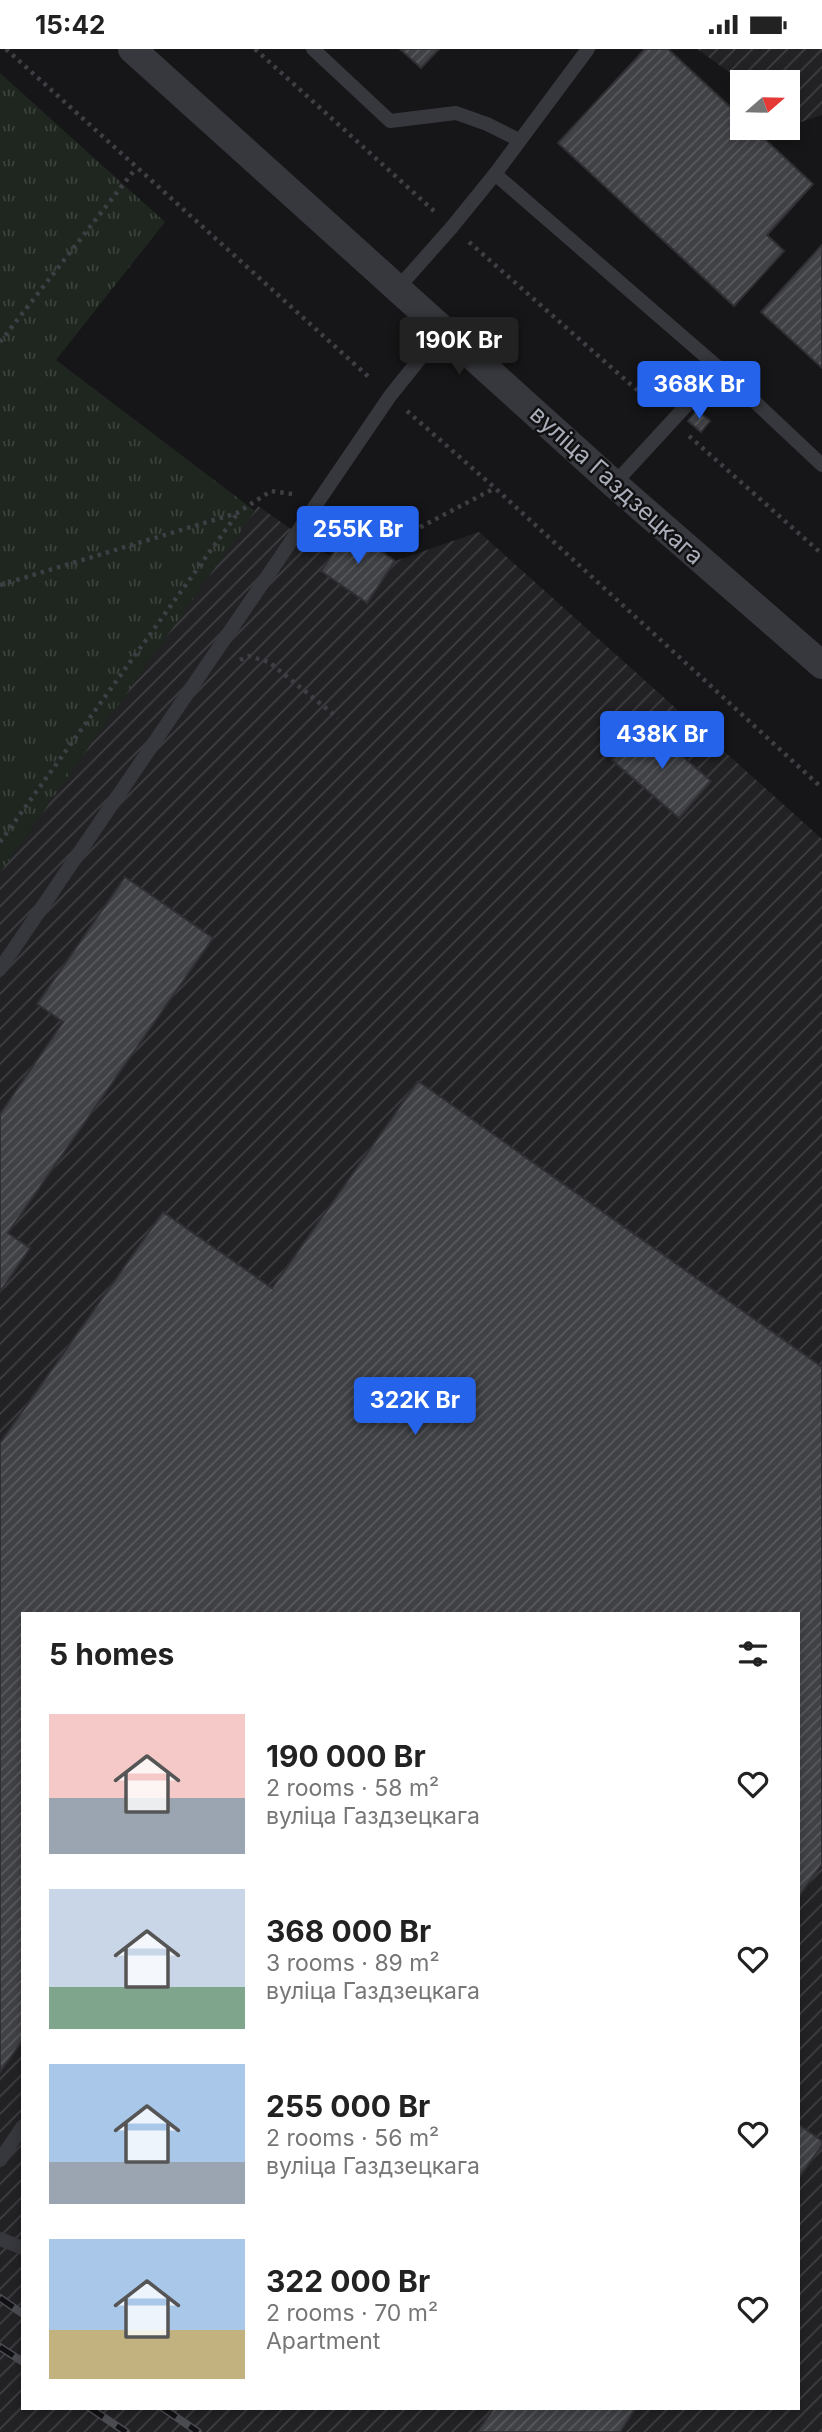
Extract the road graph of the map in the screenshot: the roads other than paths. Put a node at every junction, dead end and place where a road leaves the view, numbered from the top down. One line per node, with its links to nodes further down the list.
1 (132, 49): 6 (street, вуліца Газдзецкага)
2 (313, 49): 4 (lane)
3 (588, 49): 4 (lane)
4 (519, 140): 5 (lane)
5 (495, 174): 6 (lane); 8 (lane)
6 (398, 288): 7 (street, вуліца Газдзецкага)
7 (443, 330): 10 (street, вуліца Газдзецкага); 12 (lane)
8 (720, 369): 9 (lane); 10 (lane)
9 (822, 465)
10 (614, 484): 11 (street, вуліца Газдзецкага)
11 (822, 665)
12 (0, 969)
13 (21, 2129): 14 (lane)
14 (0, 2160)
15 (0, 2239): 16 (lane)
16 (21, 2247)

